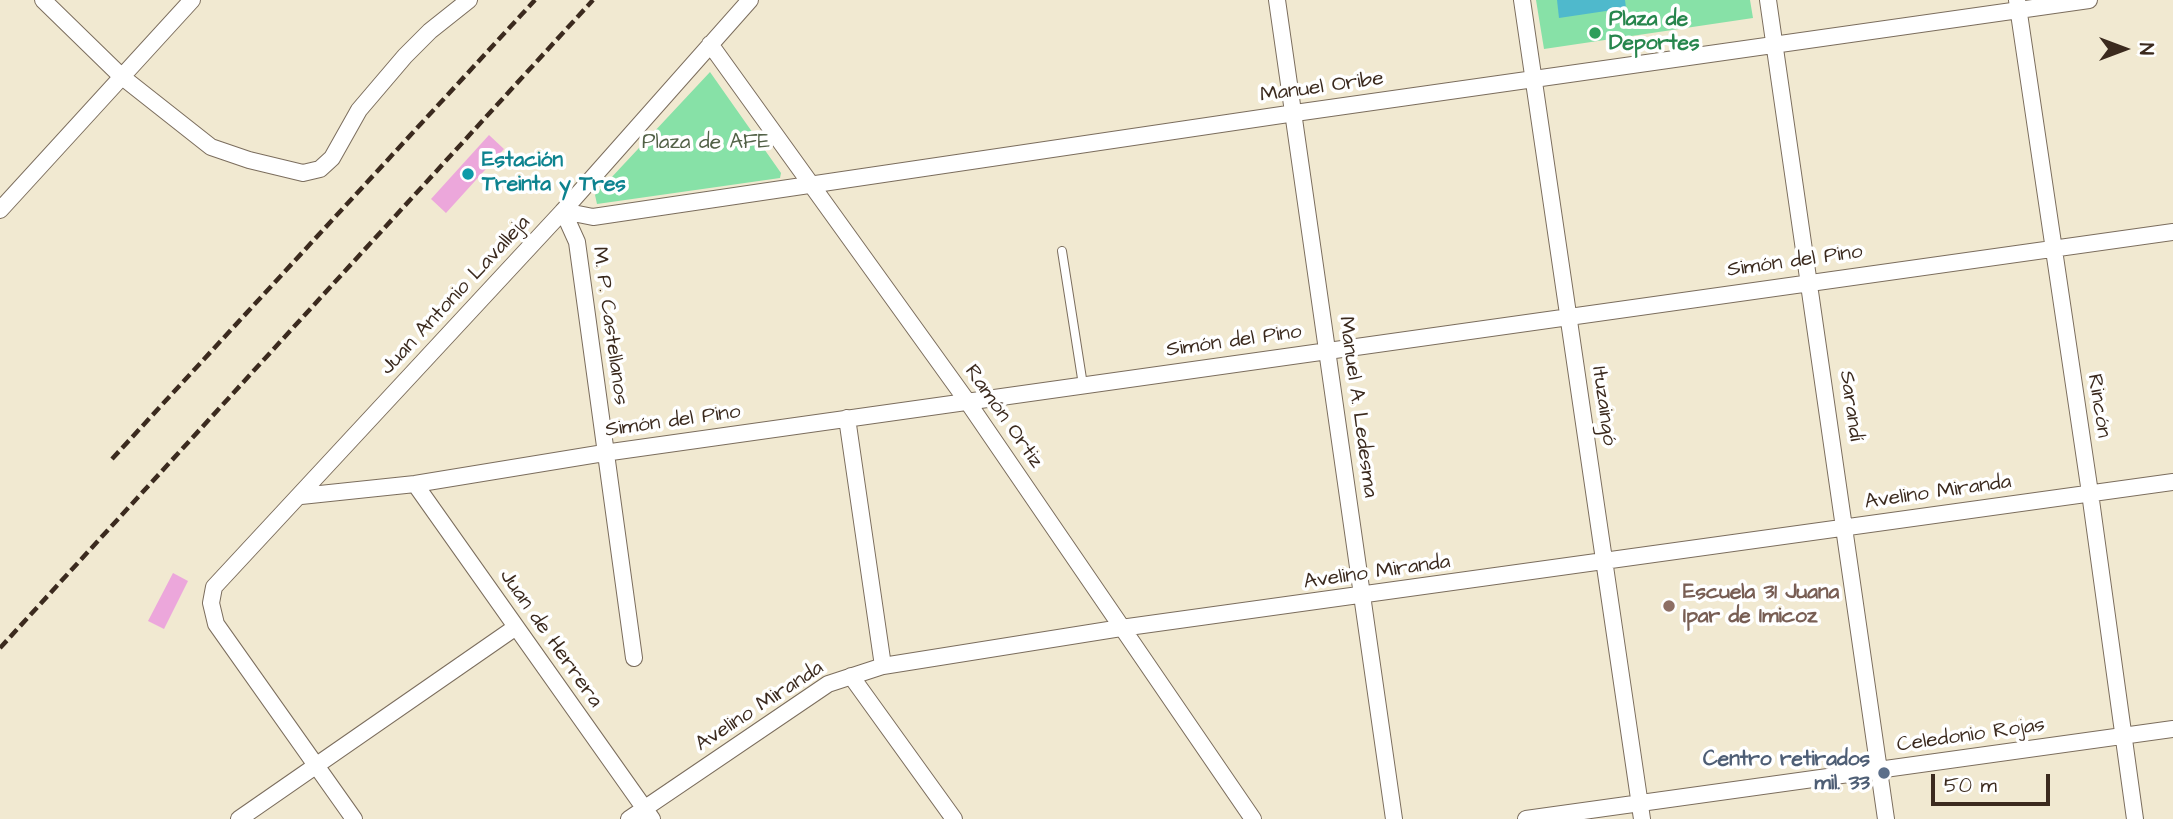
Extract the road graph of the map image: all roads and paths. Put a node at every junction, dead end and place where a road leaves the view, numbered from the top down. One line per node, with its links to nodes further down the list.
1 (43, 0): 12 (street)
2 (192, 0): 12 (street)
3 (469, 0): 12 (street)
4 (750, 0): 10 (street, Juan Antonio Lavalleja)
5 (1277, 0): 14 (street, Manuel A. Ledesma)
6 (1522, 0): 13 (street, Ituzaingó)
7 (1768, 0): 11 (street, Sarandí)
8 (2089, 0): 9 (street, Manuel Oribe)
9 (2018, 5): 11 (street, Manuel Oribe); 19 (street, Rincón)
10 (710, 44): 15 (street, Ramón Ortiz); 17 (street, Juan Antonio Lavalleja)
11 (1774, 46): 13 (street, Manuel Oribe); 21 (street, Sarandí)
12 (121, 76): 16 (street)
13 (1533, 80): 14 (street, Manuel Oribe); 22 (street, Ituzaingó)
14 (1295, 113): 15 (street, Manuel Oribe); 23 (street, Manuel A. Ledesma)
15 (810, 183): 17 (street, Manuel Oribe); 25 (street, Ramón Ortiz)
16 (0, 210)
17 (563, 211): 27 (street, M. P. Castellanos); 31 (street, Juan Antonio Lavalleja)
18 (2173, 232): 19 (street, Simón del Pino)
19 (2052, 247): 21 (street, Simón del Pino); 30 (street, Rincón)
20 (1062, 251): 24 (lane)
21 (1811, 281): 22 (street, Simón del Pino); 32 (street, Sarandí)
22 (1570, 317): 23 (street, Simón del Pino); 33 (street, Ituzaingó)
23 (1328, 350): 24 (street, Simón del Pino); 34 (street, Manuel A. Ledesma)
24 (1083, 385): 25 (street, Simón del Pino)
25 (967, 401): 26 (street, Simón del Pino); 36 (street, Ramón Ortiz)
26 (847, 418): 27 (street, Simón del Pino); 38 (street)
27 (604, 453): 29 (street, Simón del Pino); 37 (street, M. P. Castellanos)
28 (2173, 482): 30 (street, Avelino Miranda)
29 (415, 484): 31 (street, Simón del Pino); 35 (street, Juan de Herrera)
30 (2090, 493): 32 (street, Avelino Miranda); 41 (street, Rincón)
31 (301, 496): 42 (street, Juan Antonio Lavalleja)
32 (1847, 527): 33 (street, Avelino Miranda); 43 (street, Sarandí)
33 (1605, 563): 34 (street, Avelino Miranda); 44 (street, Ituzaingó)
34 (1362, 596): 36 (street, Avelino Miranda); 51 (street, Manuel A. Ledesma)
35 (516, 627): 42 (street); 45 (street, Juan de Herrera)
36 (1121, 628): 38 (street, Avelino Miranda); 50 (street, Ramón Ortiz)
37 (634, 658)
38 (883, 666): 39 (street, Avelino Miranda)
39 (851, 676): 45 (street, Avelino Miranda); 49 (street)
40 (2173, 729): 41 (street, Celedonio Rojas)
41 (2123, 736): 43 (street, Celedonio Rojas); 54 (street, Rincón)
42 (316, 765): 46 (street); 47 (street)
43 (1879, 770): 44 (street, Celedonio Rojas); 53 (street, Sarandí)
44 (1641, 811): 52 (street, Celedonio Rojas)
45 (648, 814): 48 (street, Avelino Miranda)
46 (239, 819)
47 (354, 819)
48 (629, 819)
49 (954, 819)
50 (1252, 819)
51 (1394, 819)
52 (1526, 819)
53 (1886, 819)
54 (2135, 819)

